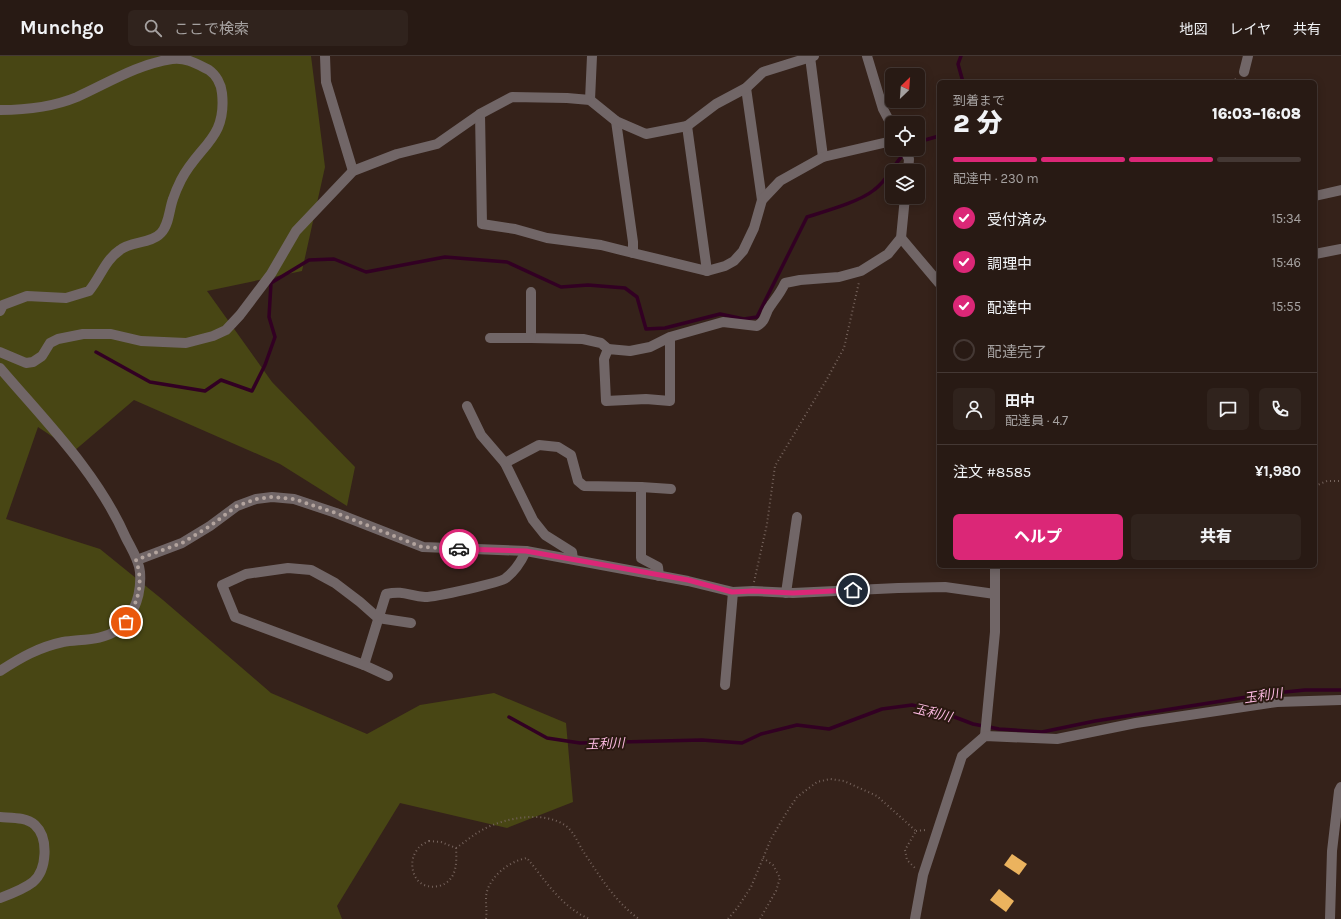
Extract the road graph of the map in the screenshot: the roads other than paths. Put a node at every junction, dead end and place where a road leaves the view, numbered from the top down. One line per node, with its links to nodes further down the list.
1 (325, 56): 16 (street)
2 (592, 56): 8 (street)
3 (812, 56): 7 (street); 15 (street)
4 (867, 56): 11 (street)
5 (1248, 56): 6 (street)
6 (1244, 72)
7 (746, 88): 13 (street); 19 (street)
8 (590, 100): 10 (street); 12 (street)
9 (0, 110): 28 (street)
10 (480, 114): 16 (street); 23 (street)
11 (887, 116)
12 (616, 121): 13 (street); 23 (street)
13 (687, 126): 25 (street)
14 (885, 143): 15 (street)
15 (823, 157): 19 (street)
16 (353, 171): 33 (street)
17 (1341, 190): 18 (street)
18 (1317, 196)
19 (762, 200): 25 (street)
20 (904, 204): 21 (street)
21 (901, 238): 26 (street); 29 (street)
22 (1341, 249): 24 (street)
23 (633, 253): 25 (street)
24 (1317, 254)
25 (707, 272)
26 (937, 280)
27 (531, 292): 31 (street)
28 (0, 311)
29 (670, 337): 32 (street); 32 (street)
30 (490, 338): 31 (street)
31 (531, 338): 32 (street)
32 (608, 349)
33 (0, 352)
34 (0, 368): 42 (street)
35 (467, 406): 36 (street)
36 (505, 463): 37 (street); 41 (street)
37 (641, 487): 38 (street); 44 (street)
38 (671, 489)
39 (797, 517): 46 (street)
40 (526, 551): 41 (street); 42 (street); 48 (street)
41 (573, 559): 44 (street)
42 (136, 560): 51 (street)
43 (995, 568): 47 (street)
44 (659, 576): 45 (street)
45 (732, 592): 46 (street); 53 (street)
46 (786, 593): 47 (street)
47 (995, 594): 55 (street)
48 (378, 618): 49 (street); 50 (street); 50 (street)
49 (411, 622)
50 (364, 665): 52 (street)
51 (0, 671)
52 (388, 676)
53 (725, 685)
54 (1341, 700): 55 (street)
55 (985, 736): 59 (street)
56 (1341, 787): 60 (street)
57 (0, 817): 58 (street)
58 (0, 898)
59 (915, 919)
60 (1330, 919)

